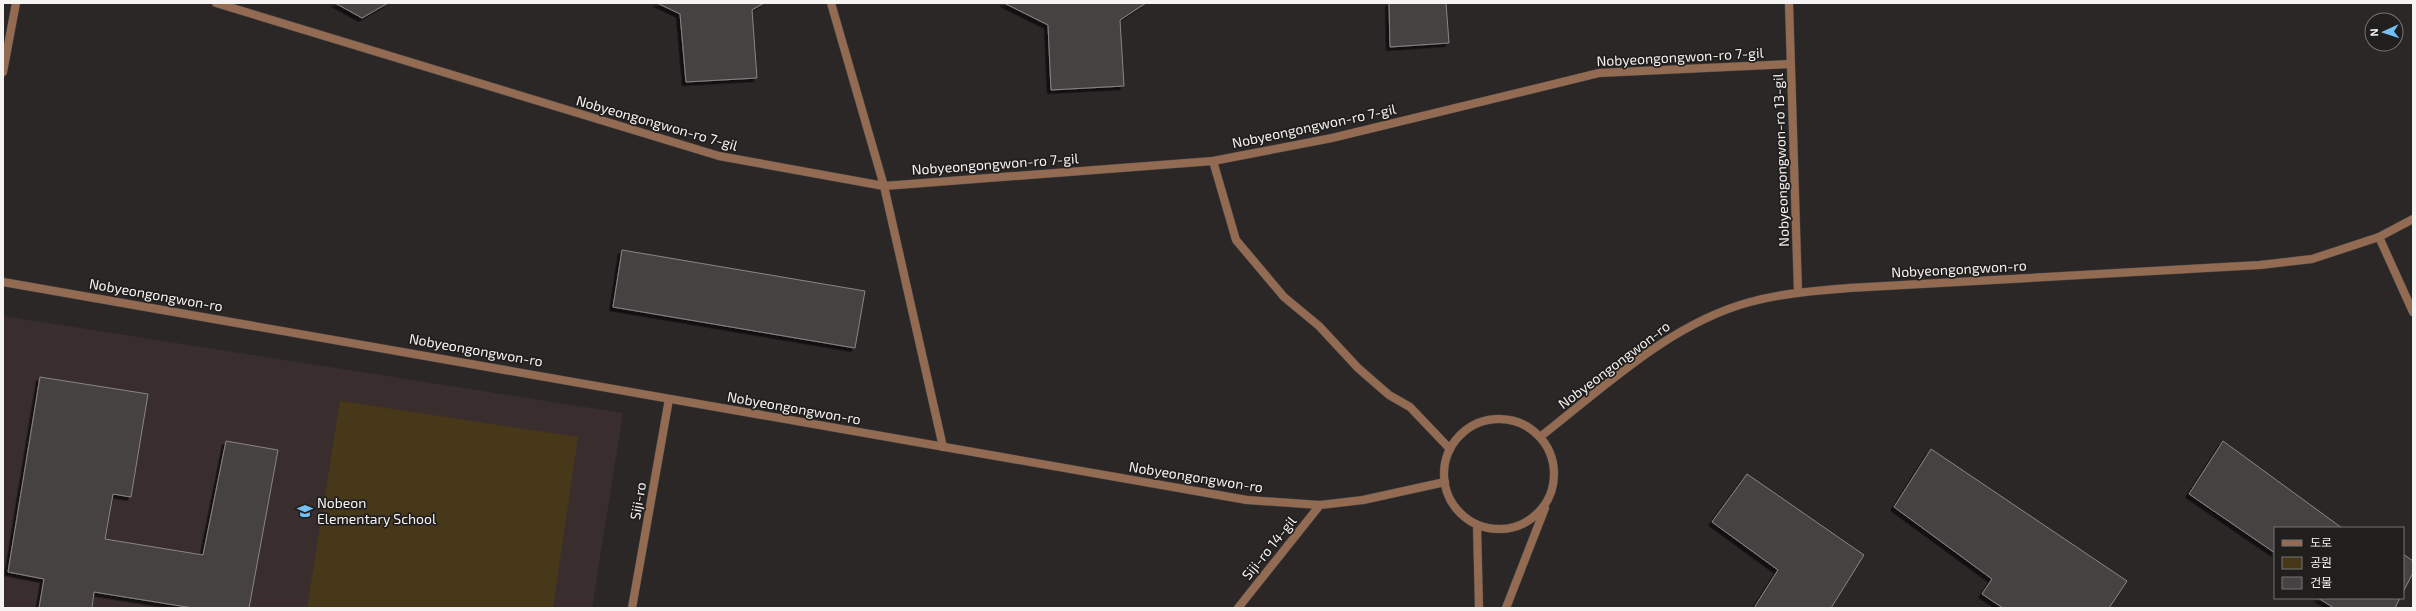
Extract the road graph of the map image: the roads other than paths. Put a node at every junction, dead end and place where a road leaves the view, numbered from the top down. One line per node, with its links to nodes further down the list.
1 (16, 3): 6 (street)
2 (216, 3): 8 (street, Nobyeongongwon-ro 7-gil)
3 (831, 3): 8 (street)
4 (1789, 3): 5 (street, Nobyeongongwon-ro 13-gil)
5 (1791, 64): 7 (street, Nobyeongongwon-ro 7-gil); 12 (street, Nobyeongongwon-ro 13-gil)
6 (3, 72)
7 (1213, 161): 8 (street, Nobyeongongwon-ro 7-gil); 17 (street)
8 (884, 186): 16 (street)
9 (2413, 219): 10 (street, Nobyeongongwon-ro)
10 (2379, 238): 12 (street, Nobyeongongwon-ro); 13 (street)
11 (3, 282): 14 (street, Nobyeongongwon-ro)
12 (1798, 292): 15 (street, Nobyeongongwon-ro)
13 (2413, 312)
14 (670, 400): 16 (street, Nobyeongongwon-ro); 22 (street, Siji-ro)
15 (1540, 436): 17 (street); 19 (street)
16 (943, 447): 20 (street, Nobyeongongwon-ro)
17 (1450, 449): 18 (street)
18 (1445, 482): 20 (street, Nobyeongongwon-ro); 21 (street)
19 (1552, 490): 21 (street); 25 (street)
20 (1320, 505): 23 (street, Siji-ro 14-gil)
21 (1477, 525): 24 (street)
22 (632, 608)
23 (1238, 608)
24 (1479, 608)
25 (1506, 608)

